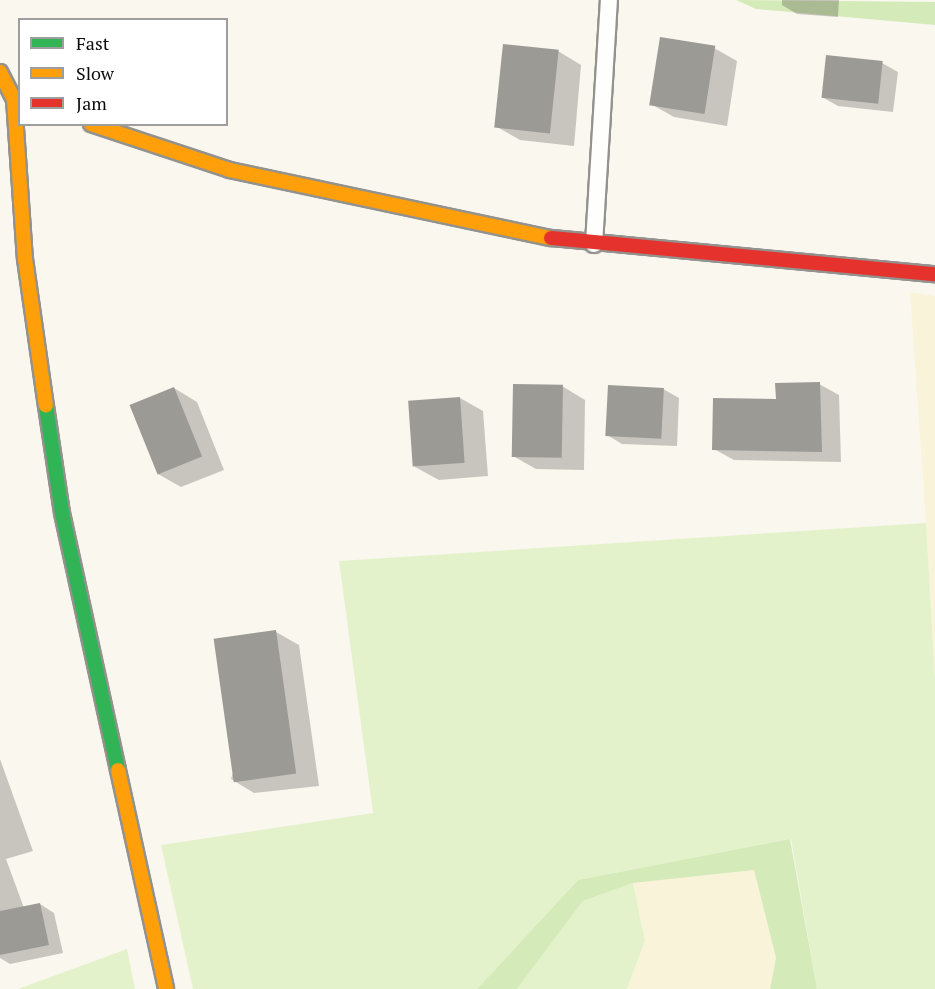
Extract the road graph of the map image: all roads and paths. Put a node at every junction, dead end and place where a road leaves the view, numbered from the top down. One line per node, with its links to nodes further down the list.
1 (609, 0): 7 (lane)
2 (0, 72): 3 (street)
3 (17, 100): 4 (street)
4 (18, 120)
5 (18, 126): 9 (street)
6 (97, 126): 7 (street)
7 (594, 244): 8 (street)
8 (935, 274)
9 (166, 989)

